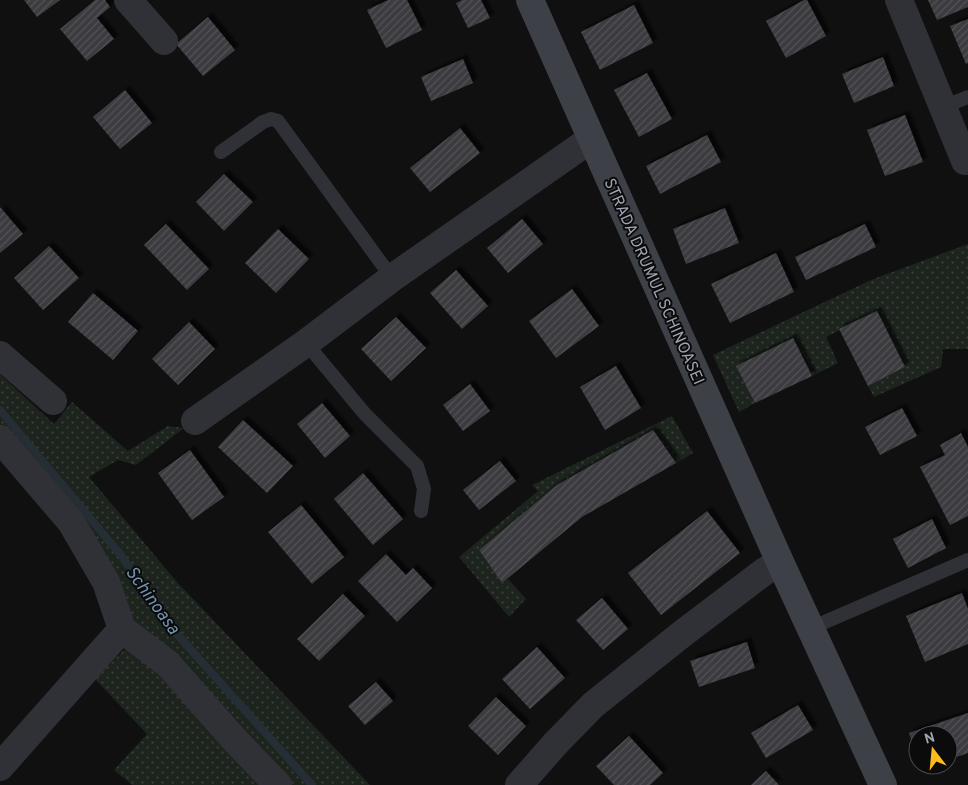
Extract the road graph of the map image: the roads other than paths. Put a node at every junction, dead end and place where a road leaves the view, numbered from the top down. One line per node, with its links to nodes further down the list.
1 (128, 0): 4 (street)
2 (530, 0): 7 (street, STRADA DRUMUL SCHINOASEI)
3 (899, 0): 6 (street)
4 (164, 41)
5 (968, 97): 6 (lane)
6 (943, 108): 9 (street)
7 (591, 139): 10 (street); 18 (street, STRADA DRUMUL SCHINOASEI)
8 (221, 152): 10 (lane)
9 (965, 161)
10 (392, 278): 11 (street)
11 (306, 343): 14 (street); 16 (lane)
12 (0, 354): 13 (street)
13 (54, 400)
14 (195, 421)
15 (0, 439): 20 (street)
16 (421, 511)
17 (968, 560): 19 (lane)
18 (780, 562): 19 (street, STRADA DRUMUL SCHINOASEI); 23 (street)
19 (811, 628): 24 (street, STRADA DRUMUL SCHINOASEI)
20 (122, 629): 21 (street); 22 (street)
21 (0, 767)
22 (278, 785)
23 (519, 785)
24 (883, 785)

